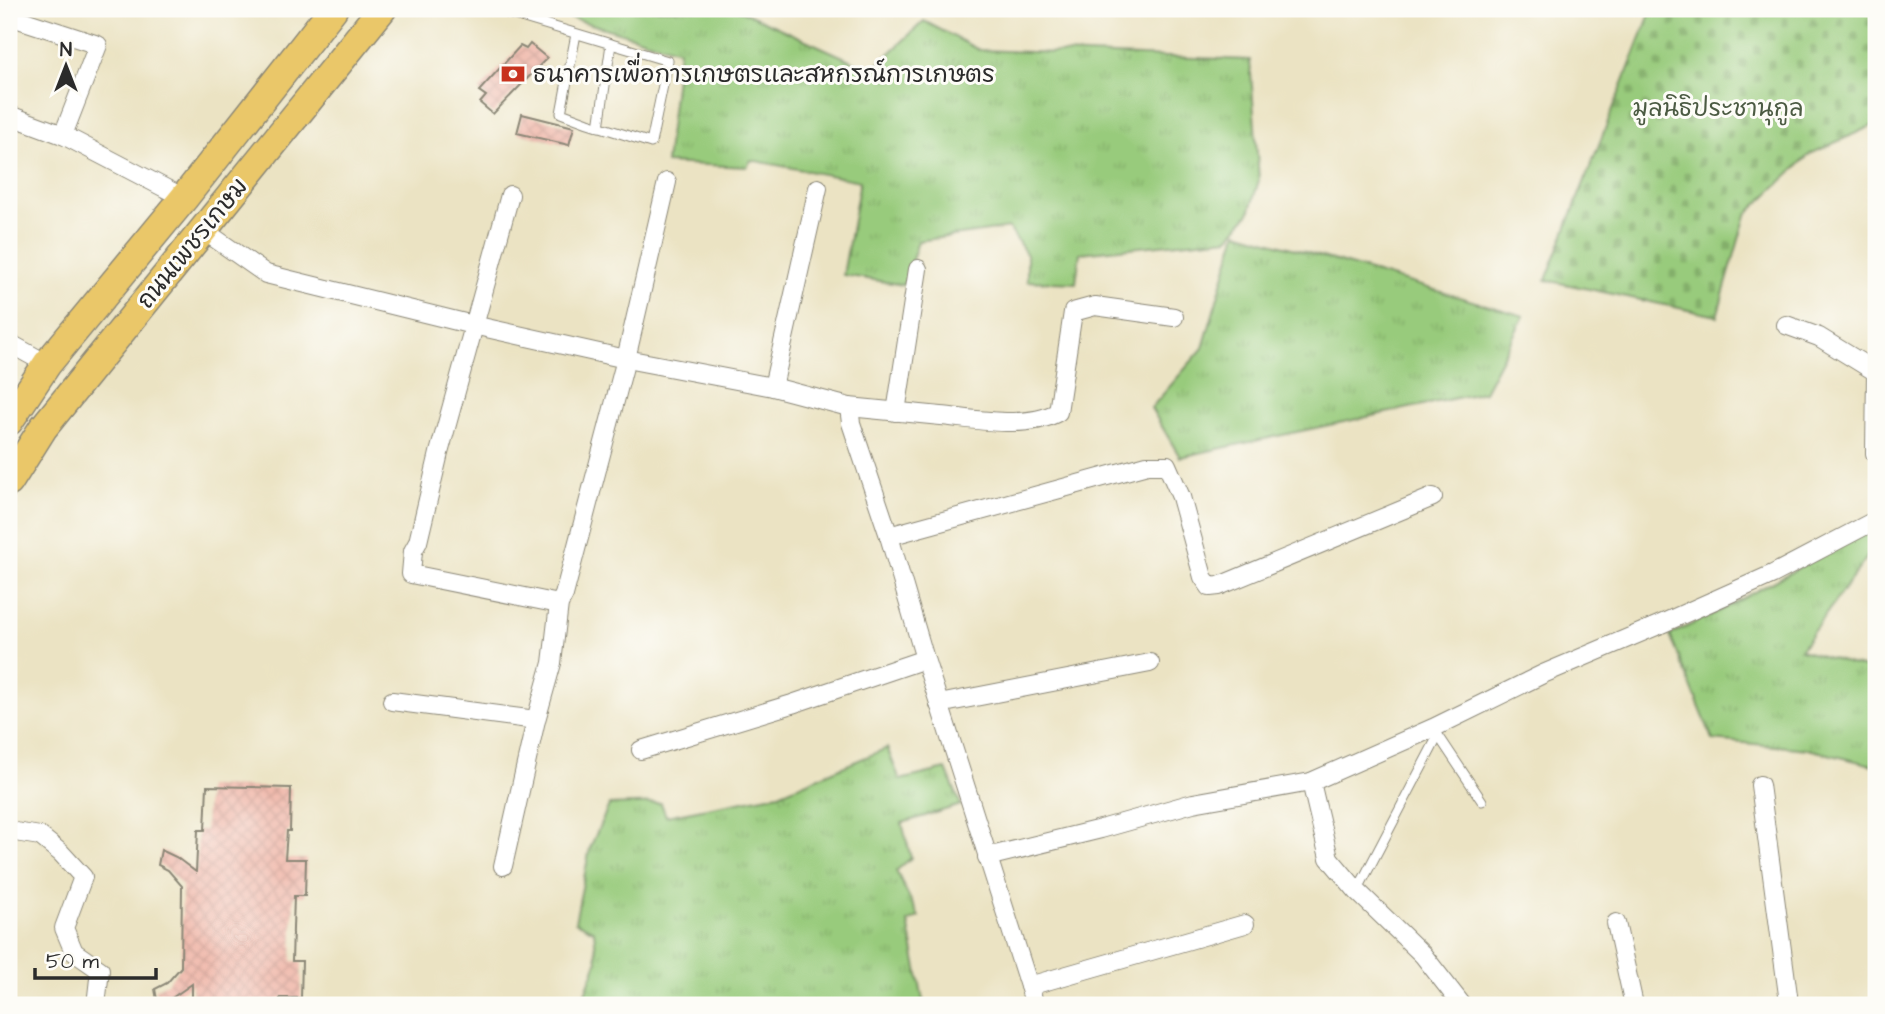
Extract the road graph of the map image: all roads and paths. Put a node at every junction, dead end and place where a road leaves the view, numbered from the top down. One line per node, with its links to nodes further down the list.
1 (333, 9): 13 (highway, ถนนเพชรเกษม)
2 (382, 9): 14 (highway, ถนนเพชรเกษม)
3 (494, 9): 5 (lane)
4 (9, 16): 9 (street)
5 (576, 34): 6 (lane); 8 (lane)
6 (611, 44): 8 (lane); 8 (lane)
7 (9, 115): 9 (street)
8 (599, 127)
9 (63, 135): 13 (street)
10 (667, 182): 20 (street)
11 (818, 188): 22 (street)
12 (510, 195): 17 (street)
13 (184, 198): 21 (highway, ถนนเพชรเกษม)
14 (203, 230): 17 (street); 27 (highway, ถนนเพชรเกษม)
15 (918, 269): 24 (street)
16 (1174, 317): 24 (street)
17 (473, 325): 20 (street); 31 (street)
18 (1786, 325): 26 (street)
19 (9, 343): 21 (street)
20 (626, 359): 22 (street); 31 (street)
21 (47, 364): 25 (highway, ถนนเพชรเกษม)
22 (773, 387): 23 (street)
23 (849, 407): 24 (street); 30 (street)
24 (896, 412)
25 (9, 421)
26 (1876, 456)
27 (9, 482)
28 (1433, 497): 30 (street)
29 (1875, 522): 37 (street)
30 (889, 536): 32 (street)
31 (559, 604): 36 (street)
32 (925, 659): 35 (street); 38 (street)
33 (1150, 663): 35 (street)
34 (392, 701): 36 (street)
35 (939, 704): 43 (street)
36 (536, 720): 44 (street)
37 (1435, 732): 39 (street); 41 (lane); 45 (lane)
38 (641, 750)
39 (1311, 782): 43 (street); 45 (street)
40 (1760, 785): 53 (street)
41 (1482, 801)
42 (9, 831): 49 (street)
43 (987, 857): 48 (street)
44 (503, 866)
45 (1357, 891): 51 (street)
46 (1616, 923): 52 (street)
47 (1245, 924): 48 (street)
48 (1029, 986): 50 (street)
49 (96, 1005)
50 (1035, 1005)
51 (1462, 1005)
52 (1634, 1005)
53 (1788, 1005)

